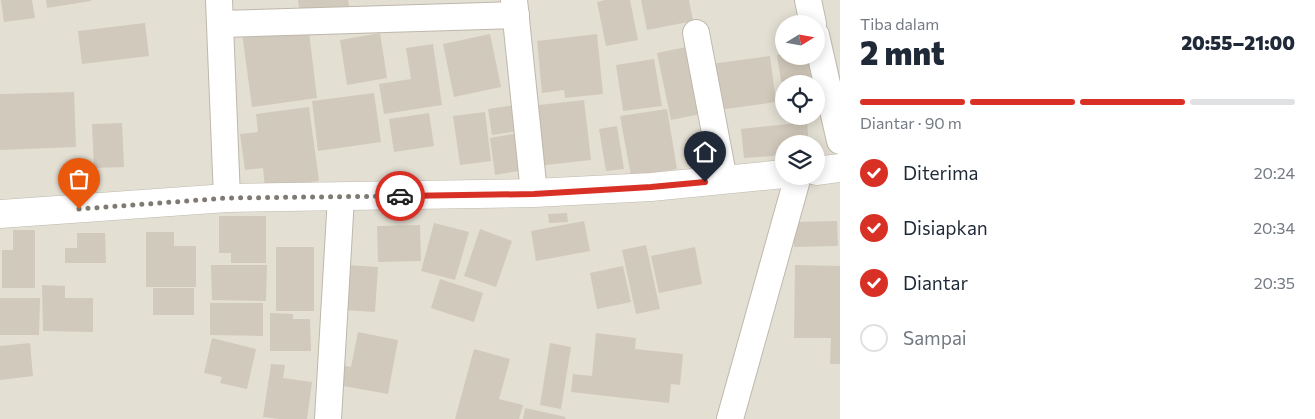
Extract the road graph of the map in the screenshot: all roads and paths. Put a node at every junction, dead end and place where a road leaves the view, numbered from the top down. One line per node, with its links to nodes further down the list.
1 (808, 0): 4 (street)
2 (515, 8): 3 (street); 13 (street)
3 (220, 12): 15 (street)
4 (812, 15)
5 (696, 33): 11 (street)
6 (823, 65): 7 (street)
7 (840, 141)
8 (840, 168): 9 (street)
9 (825, 170)
10 (775, 175): 11 (street)
11 (724, 180): 13 (street)
12 (795, 185): 18 (street)
13 (534, 194): 14 (street)
14 (341, 197): 15 (street); 17 (street)
15 (227, 198): 16 (street)
16 (0, 214)
17 (328, 419)
18 (730, 419)

